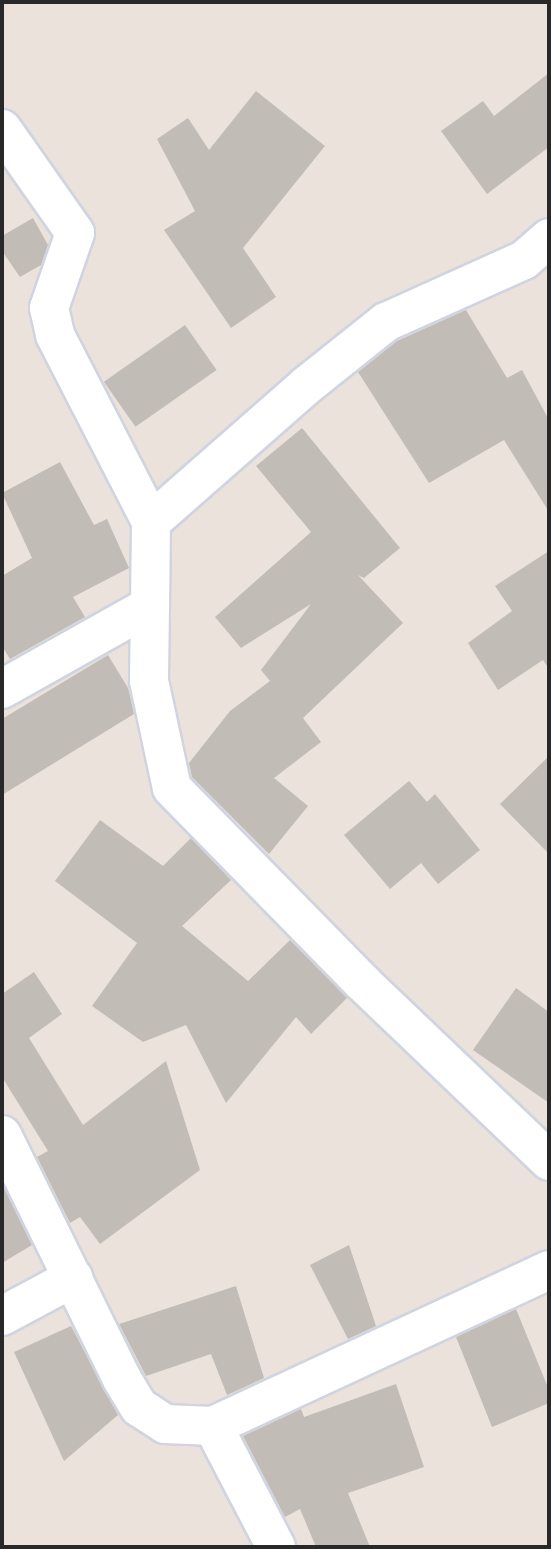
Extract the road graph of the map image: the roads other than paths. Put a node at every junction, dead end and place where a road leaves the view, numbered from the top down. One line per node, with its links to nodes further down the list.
1 (2, 129): 3 (street)
2 (549, 238): 3 (street)
3 (151, 522): 4 (street)
4 (150, 606): 5 (street); 7 (street)
5 (2, 689)
6 (2, 1135): 9 (street)
7 (549, 1161)
8 (549, 1270): 11 (street)
9 (73, 1278): 10 (street); 11 (street)
10 (2, 1317)
11 (213, 1426): 12 (street)
12 (275, 1547)

